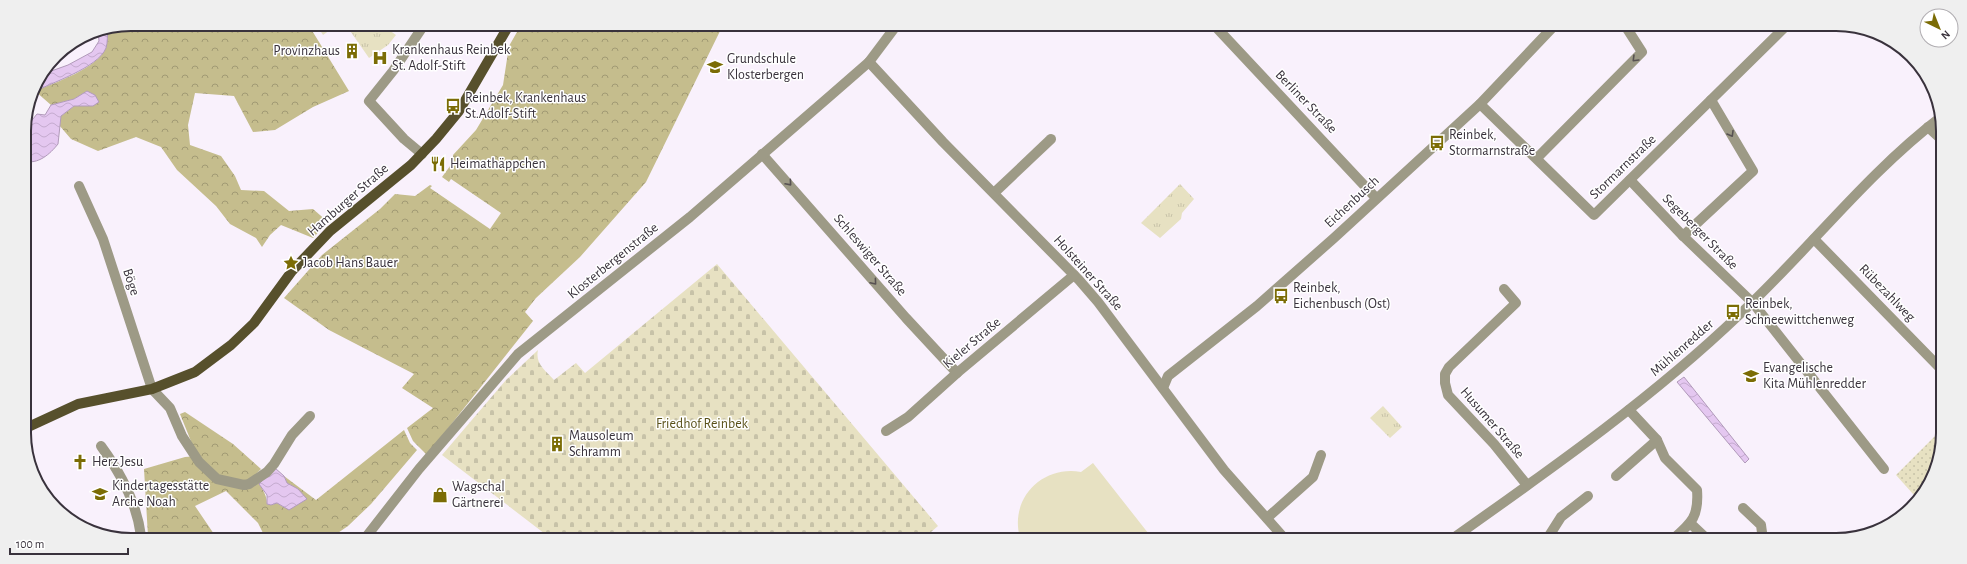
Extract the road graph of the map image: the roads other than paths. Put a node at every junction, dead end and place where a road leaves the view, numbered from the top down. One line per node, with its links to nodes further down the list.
1 (420, 31): 15 (street)
2 (506, 31): 15 (main road, Hamburger Straße)
3 (892, 31): 8 (street, Klosterbergenstraße)
4 (1220, 31): 21 (street, Berliner Straße)
5 (1549, 31): 10 (street, Eichenbusch)
6 (1629, 31): 17 (street, one-way to 17)
7 (1781, 31): 9 (street, Stormarnstraße)
8 (869, 62): 16 (street, Klosterbergenstraße); 20 (street, Holsteiner Straße)
9 (1712, 100): 18 (street, Stormarnstraße); 22 (street, one-way to 22)
10 (1480, 104): 17 (street, Stormarnstraße); 21 (street, Eichenbusch)
11 (1935, 121): 12 (street, Mühlenredder)
12 (1928, 127): 13 (street); 23 (street, Mühlenredder)
13 (1936, 134)
14 (1051, 139): 20 (street)
15 (422, 154): 30 (main road, Hamburger Straße)
16 (762, 154): 28 (street, Schleswiger Straße, one-way to 28); 46 (street, Klosterbergenstraße)
17 (1537, 158): 18 (street, Stormarnstraße)
18 (1630, 180): 22 (street, Segeberger Straße)
19 (79, 186): 30 (street, Böge)
20 (994, 193): 24 (street, Holsteiner Straße)
21 (1376, 198): 29 (street, Eichenbusch)
22 (1683, 236): 26 (street, Segeberger Straße)
23 (1814, 239): 26 (street, Mühlenredder); 27 (street, Rübezahlweg)
24 (1074, 275): 28 (street, Kieler Straße); 29 (street, Holsteiner Straße)
25 (1504, 289): 40 (street, Husumer Straße)
26 (1753, 302): 31 (street, Mühlenredder); 38 (street, Segeberger Straße)
27 (1936, 364)
28 (957, 373): 34 (street, Kieler Straße)
29 (1163, 388): 43 (street, Holsteiner Straße)
30 (152, 389): 32 (street); 33 (main road, Hamburger Straße)
31 (1629, 410): 35 (street); 40 (street, Mühlenredder)
32 (310, 416)
33 (31, 426)
34 (886, 431)
35 (1657, 440): 39 (street); 44 (street)
36 (101, 446): 45 (street)
37 (1321, 455): 43 (street)
38 (1884, 469)
39 (1616, 476)
40 (1527, 485): 48 (street, Mühlenredder)
41 (1588, 496): 49 (street)
42 (1743, 508): 52 (street)
43 (1267, 518): 47 (street, Holsteiner Straße)
44 (1690, 524): 50 (street); 51 (street)
45 (141, 533)
46 (369, 533)
47 (1280, 533)
48 (1460, 533)
49 (1551, 533)
50 (1680, 533)
51 (1700, 533)
52 (1762, 533)

